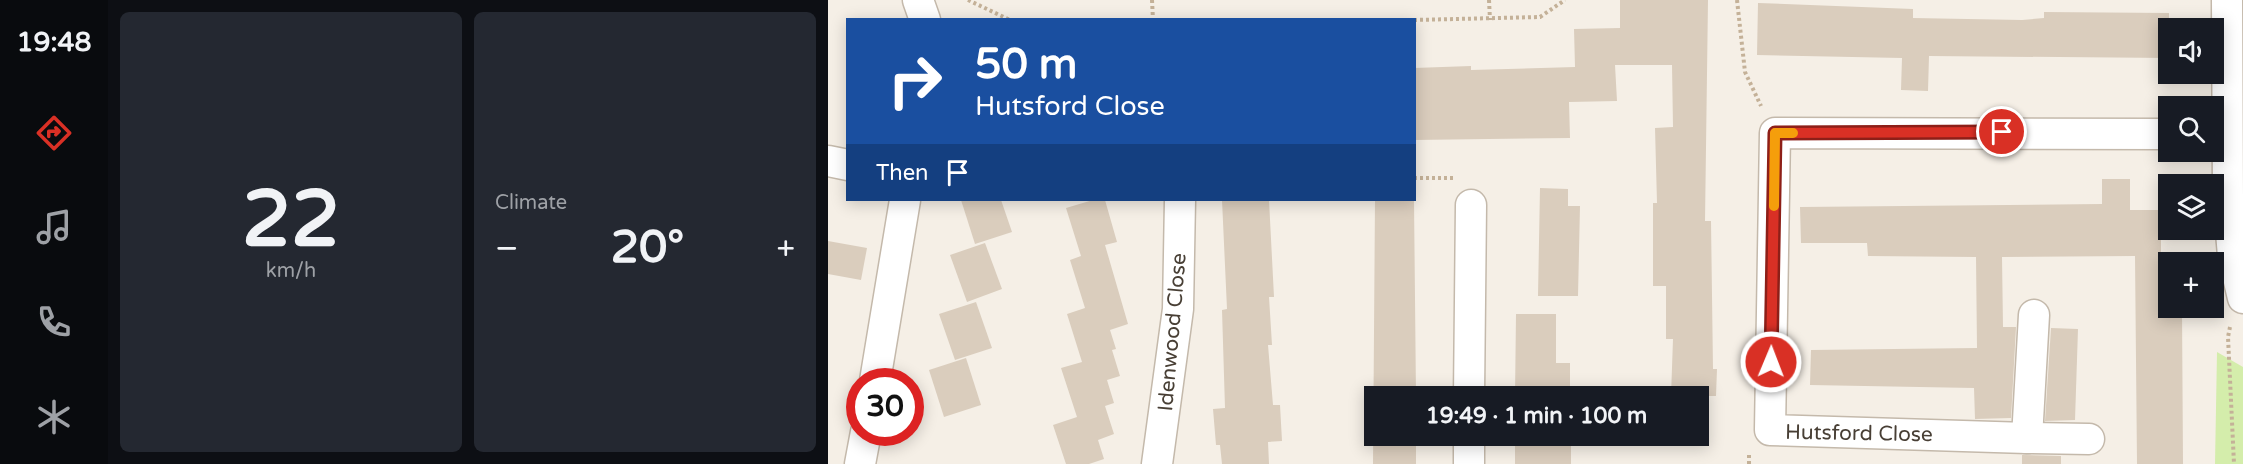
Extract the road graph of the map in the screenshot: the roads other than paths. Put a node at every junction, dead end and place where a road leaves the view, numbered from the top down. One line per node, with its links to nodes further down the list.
1 (918, 0): 3 (street)
2 (2228, 0): 4 (street)
3 (923, 18)
4 (2235, 40): 5 (street)
5 (2224, 110)
6 (2158, 134): 17 (street, Hutsford Close)
7 (828, 160): 9 (street)
8 (2223, 162): 13 (street)
9 (846, 164)
10 (905, 201): 15 (street)
11 (1180, 201): 22 (street, Idenwood Close)
12 (1471, 206): 16 (street)
13 (2241, 291)
14 (2034, 315): 17 (street)
15 (877, 368)
16 (1469, 386)
17 (2027, 438): 18 (street, Hutsford Close)
18 (2089, 439)
19 (863, 446): 21 (street)
20 (1469, 446): 23 (street)
21 (860, 464)
22 (1158, 464)
23 (1469, 464)

